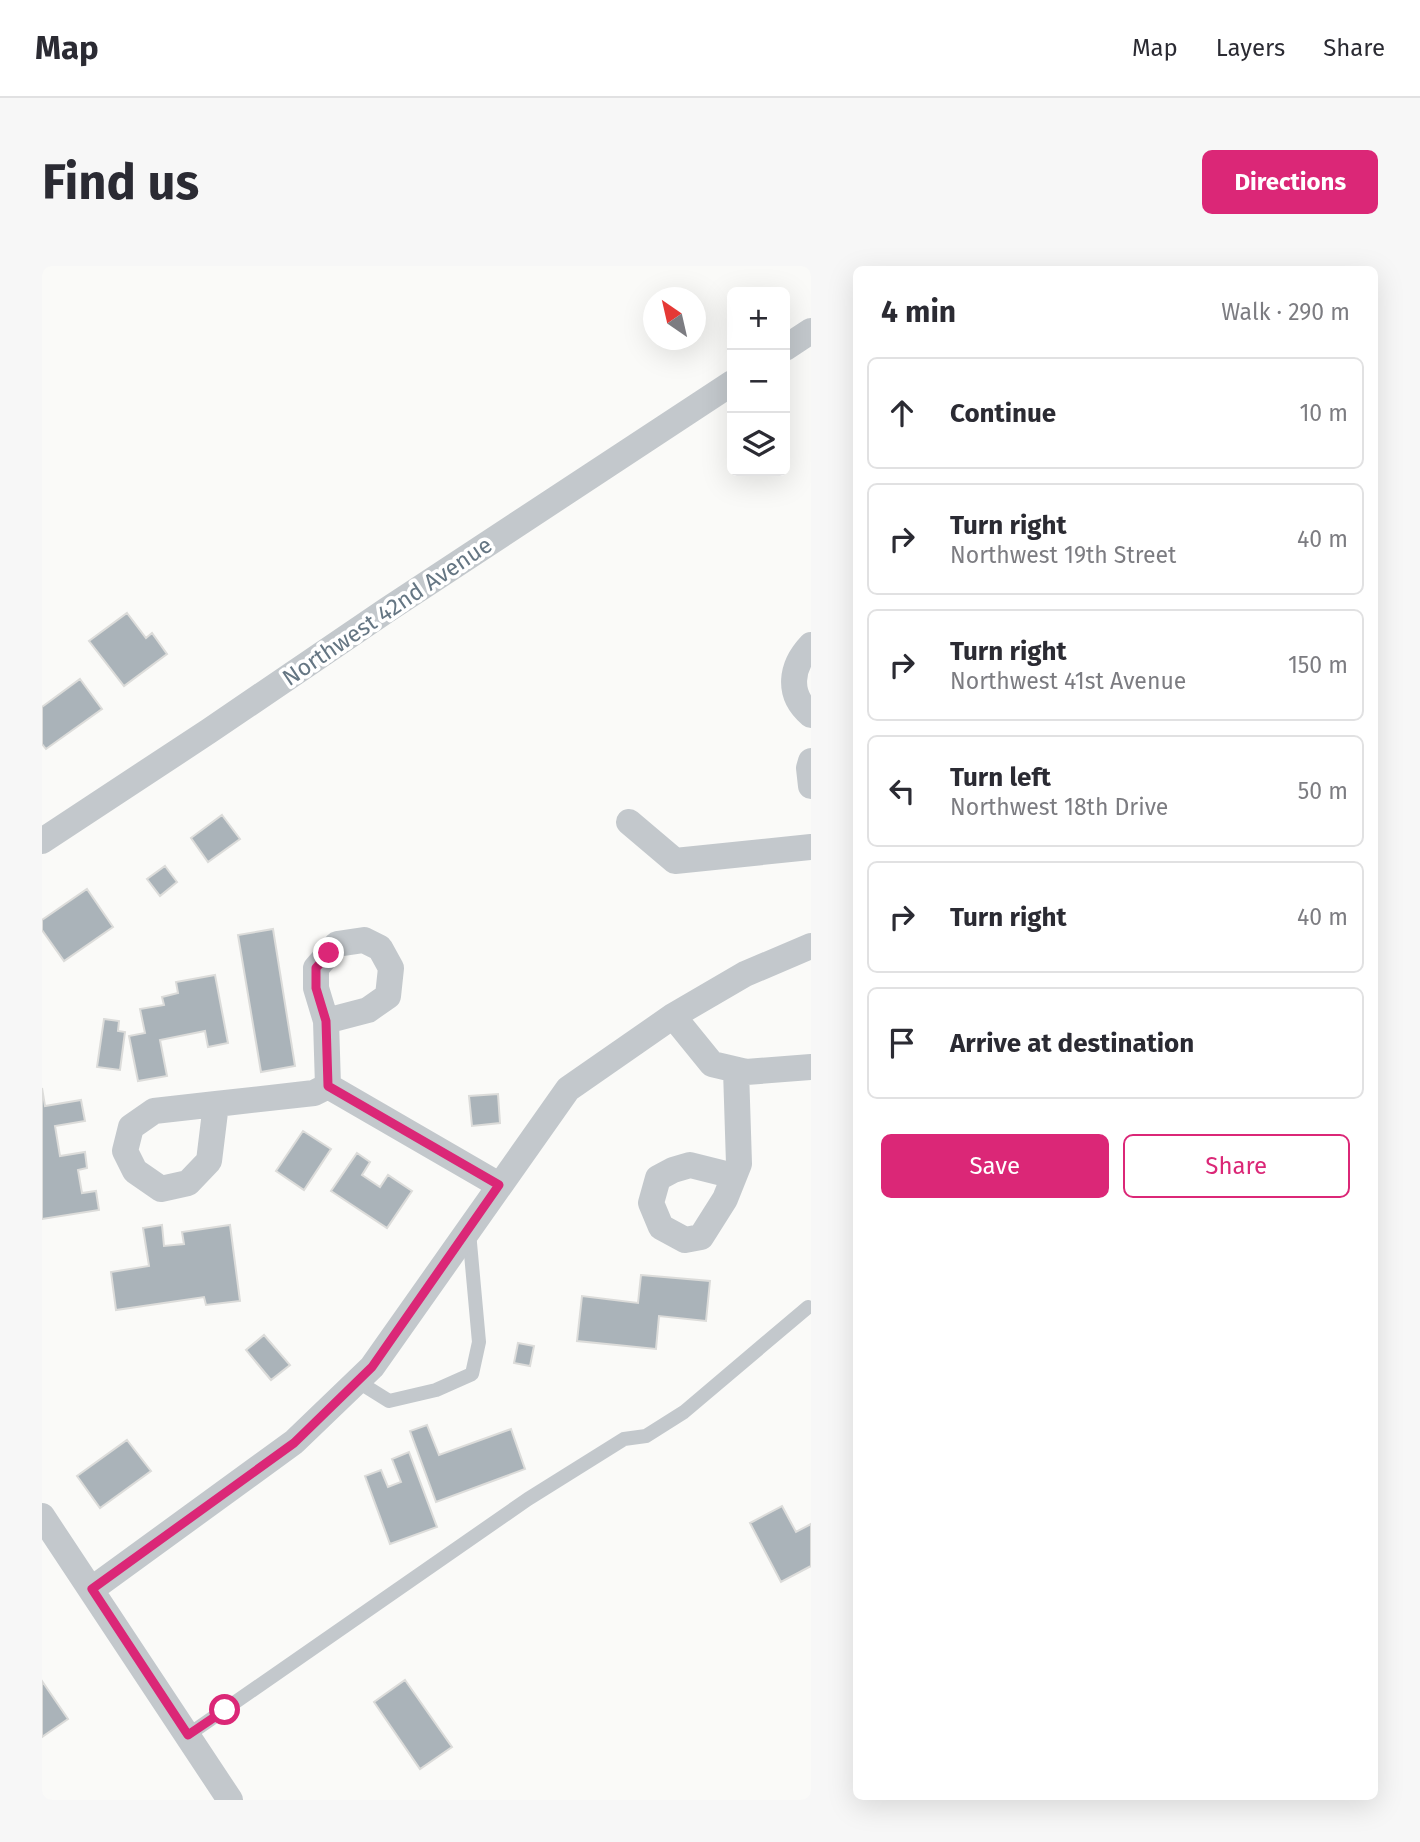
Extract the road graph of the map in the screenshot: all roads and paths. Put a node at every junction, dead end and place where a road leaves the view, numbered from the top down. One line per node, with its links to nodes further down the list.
1 (811, 331): 2 (street)
2 (790, 345)
3 (727, 386): 9 (street, Northwest 42nd Avenue)
4 (811, 645): 5 (street)
5 (811, 715)
6 (811, 761): 7 (street)
7 (811, 786)
8 (629, 822): 10 (street)
9 (42, 841)
10 (811, 847)
11 (811, 946): 12 (street)
12 (673, 1016): 15 (street); 19 (street)
13 (326, 1021): 16 (street)
14 (811, 1067): 15 (street)
15 (736, 1070): 18 (street)
16 (328, 1086): 17 (street); 19 (street)
17 (216, 1104)
18 (734, 1176)
19 (499, 1185): 20 (street)
20 (469, 1227): 22 (street); 22 (lane)
21 (808, 1307): 25 (lane)
22 (357, 1381): 24 (street)
23 (42, 1516): 24 (street)
24 (92, 1589): 25 (street)
25 (188, 1735): 26 (street)
26 (230, 1800)

